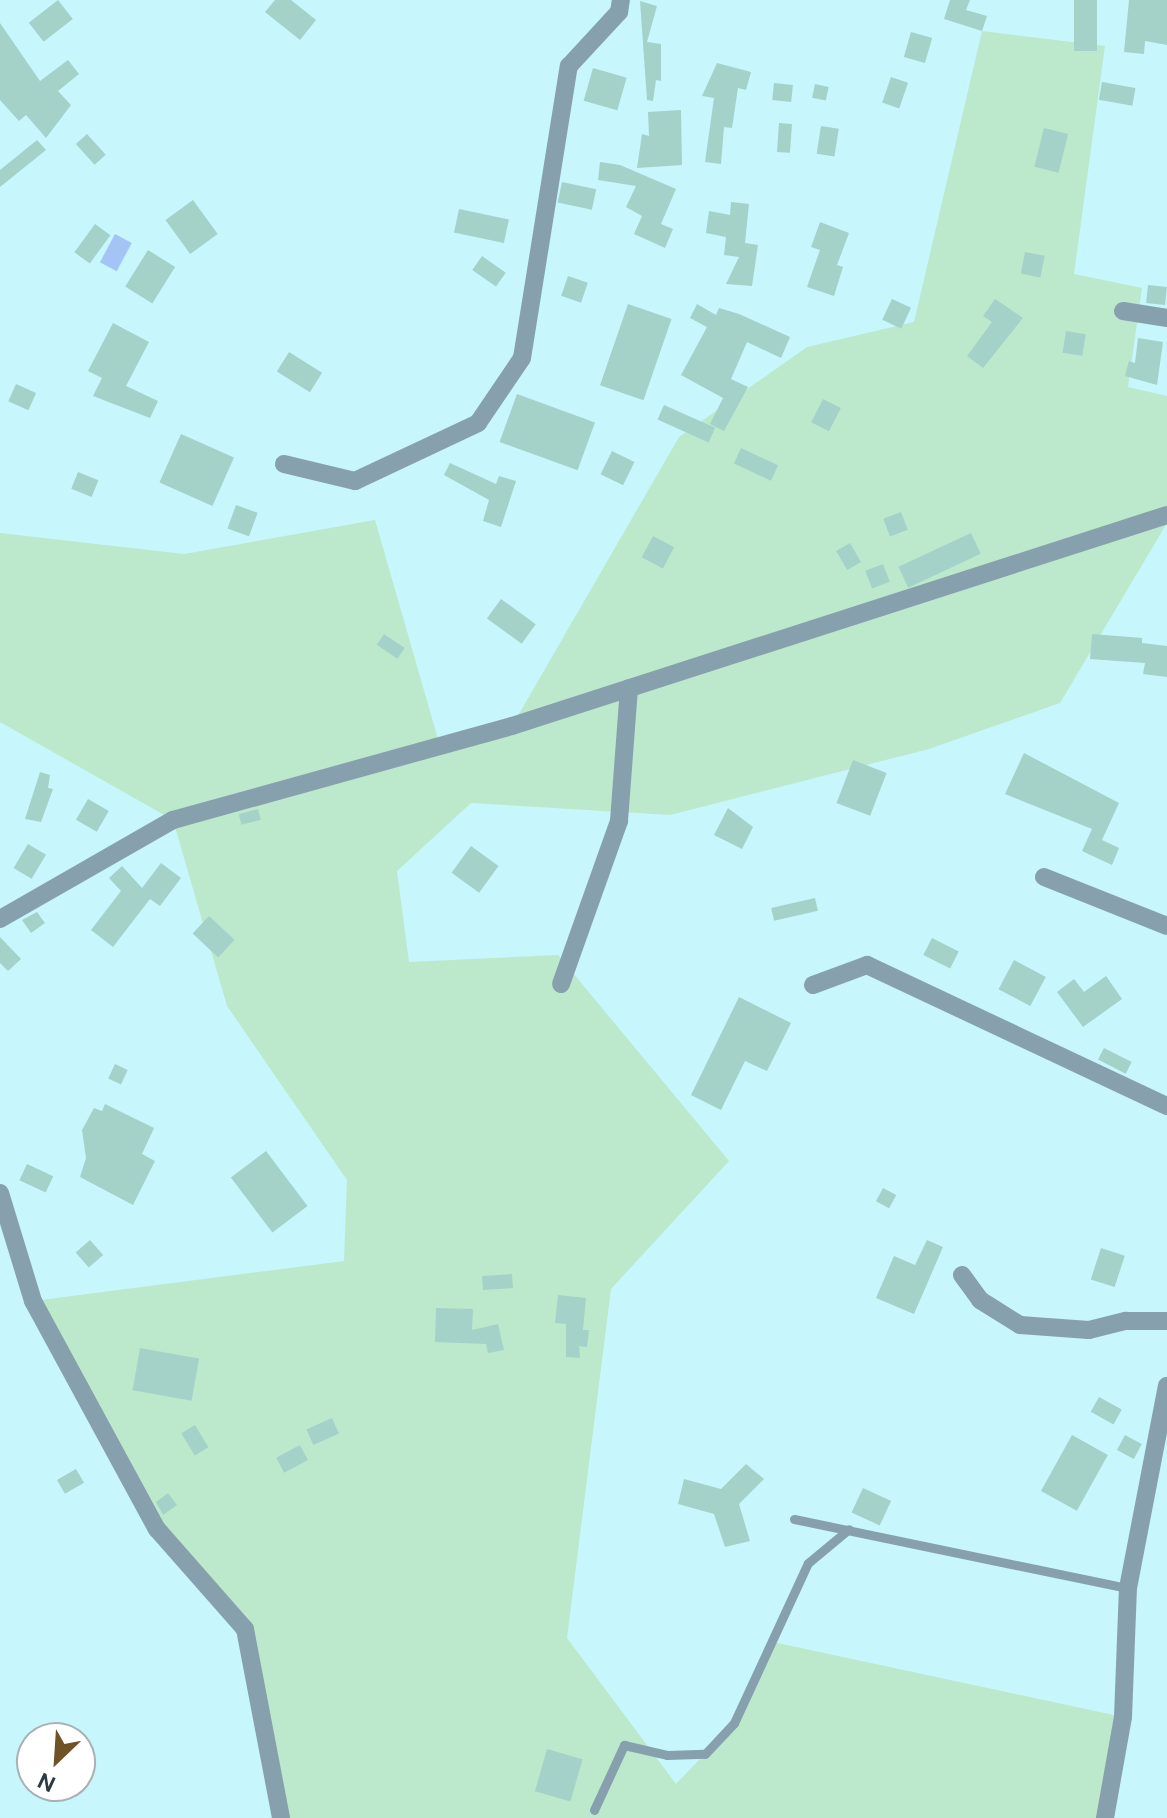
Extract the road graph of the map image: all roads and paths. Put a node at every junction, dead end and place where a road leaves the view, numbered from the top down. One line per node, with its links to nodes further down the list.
1 (621, 0): 4 (street)
2 (1123, 311): 3 (street)
3 (1167, 318)
4 (284, 464)
5 (1167, 515): 6 (street)
6 (629, 688): 8 (street); 10 (street)
7 (1044, 877): 9 (street)
8 (0, 919)
9 (1167, 926)
10 (561, 984)
11 (813, 985): 12 (street)
12 (1167, 1106)
13 (0, 1193): 21 (street)
14 (962, 1275): 15 (street)
15 (1167, 1321)
16 (1167, 1386): 19 (street)
17 (794, 1519): 18 (lane)
18 (849, 1529): 19 (lane); 20 (lane)
19 (1128, 1588): 22 (street)
20 (594, 1810)
21 (281, 1818)
22 (1105, 1818)

